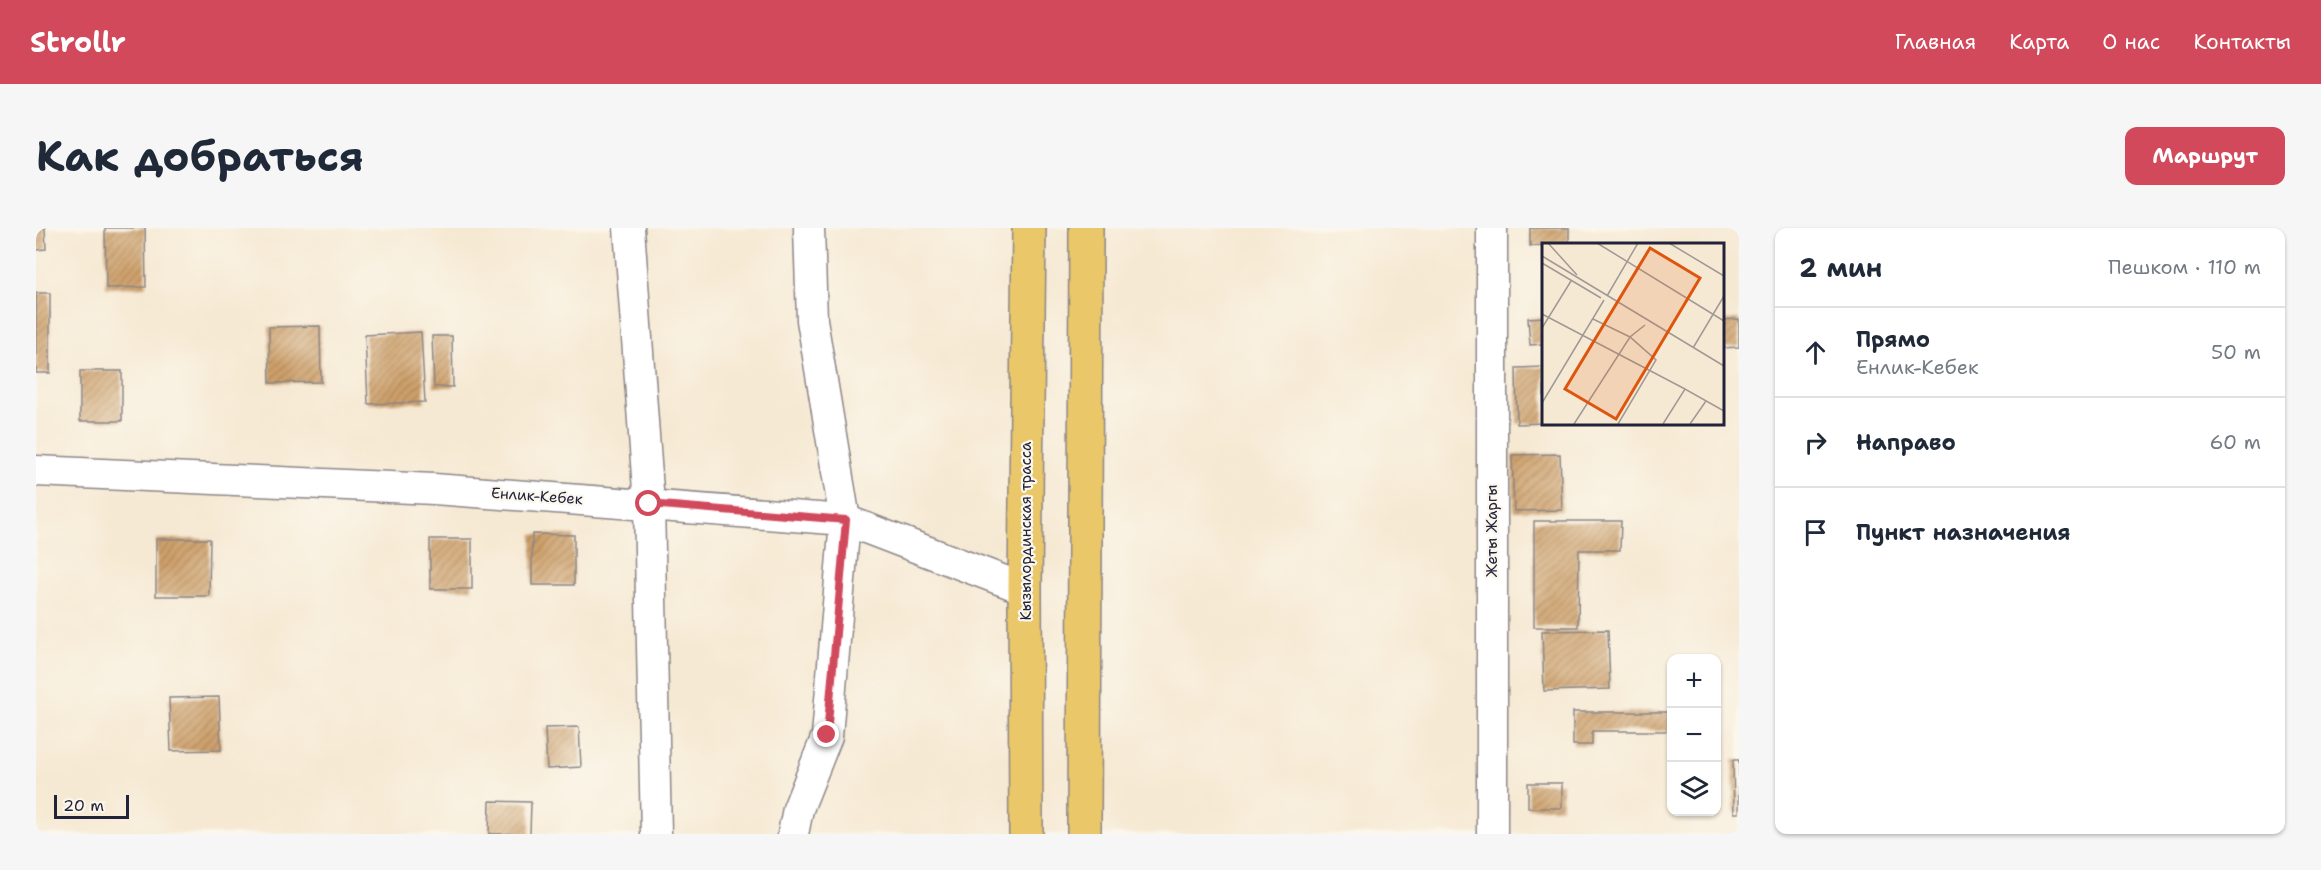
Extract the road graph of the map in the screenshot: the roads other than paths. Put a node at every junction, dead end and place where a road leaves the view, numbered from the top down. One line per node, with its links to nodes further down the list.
1 (629, 228): 7 (street)
2 (809, 228): 8 (street)
3 (1029, 228): 9 (highway, Кызылординская трасса)
4 (1086, 228): 13 (highway)
5 (1492, 228): 14 (street, Жеты Жаргы)
6 (36, 471): 7 (street, Енлик-Кебек)
7 (649, 504): 8 (street, Енлик-Кебек); 10 (street)
8 (846, 520): 9 (street, Енлик-Кебек); 11 (street)
9 (1026, 589): 12 (highway, Кызылординская трасса)
10 (656, 834)
11 (793, 834)
12 (1026, 834)
13 (1083, 834)
14 (1492, 834)

